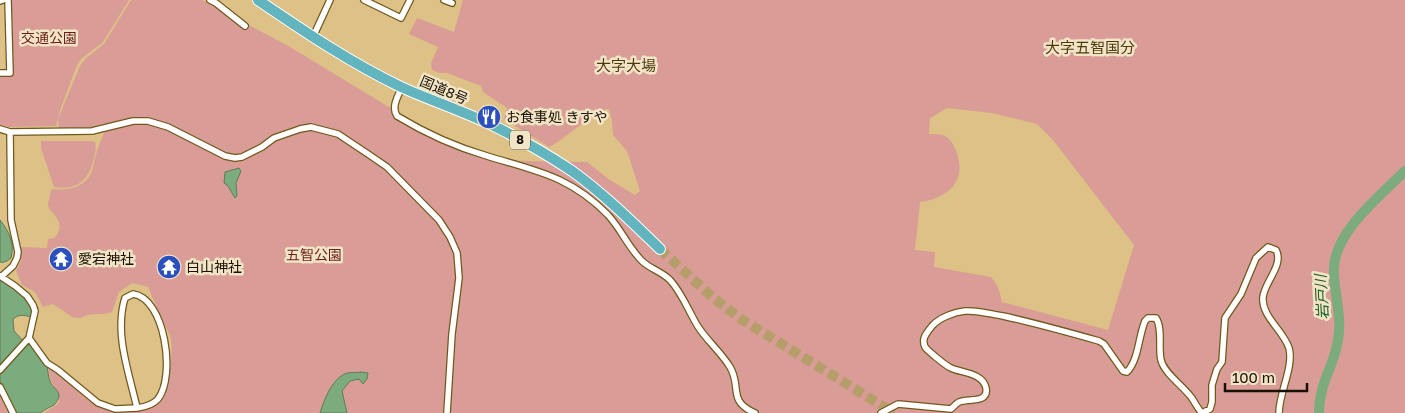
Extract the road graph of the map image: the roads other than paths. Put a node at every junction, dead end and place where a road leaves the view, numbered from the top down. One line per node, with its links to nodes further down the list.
1 (8, 0): 11 (street)
2 (210, 0): 9 (street)
3 (258, 0): 10 (highway, 国道8号 / 8)
4 (330, 0): 10 (street)
5 (364, 0): 6 (street)
6 (410, 0)
7 (444, 0): 8 (street)
8 (452, 3)
9 (245, 26)
10 (313, 37): 12 (highway, 国道8号 / 8)
11 (0, 73)
12 (402, 87): 15 (highway, 国道8号 / 8); 21 (street)
13 (0, 129): 14 (street)
14 (10, 132): 16 (street); 24 (street)
15 (660, 249)
16 (1, 276): 17 (street)
17 (29, 338): 18 (street); 20 (street)
18 (0, 370)
19 (0, 387): 23 (street)
20 (137, 408): 20 (street)
21 (743, 410): 25 (street)
22 (1195, 410): 26 (street); 27 (street)
23 (13, 413)
24 (447, 413)
25 (755, 413)
26 (881, 413)
27 (1279, 413)

